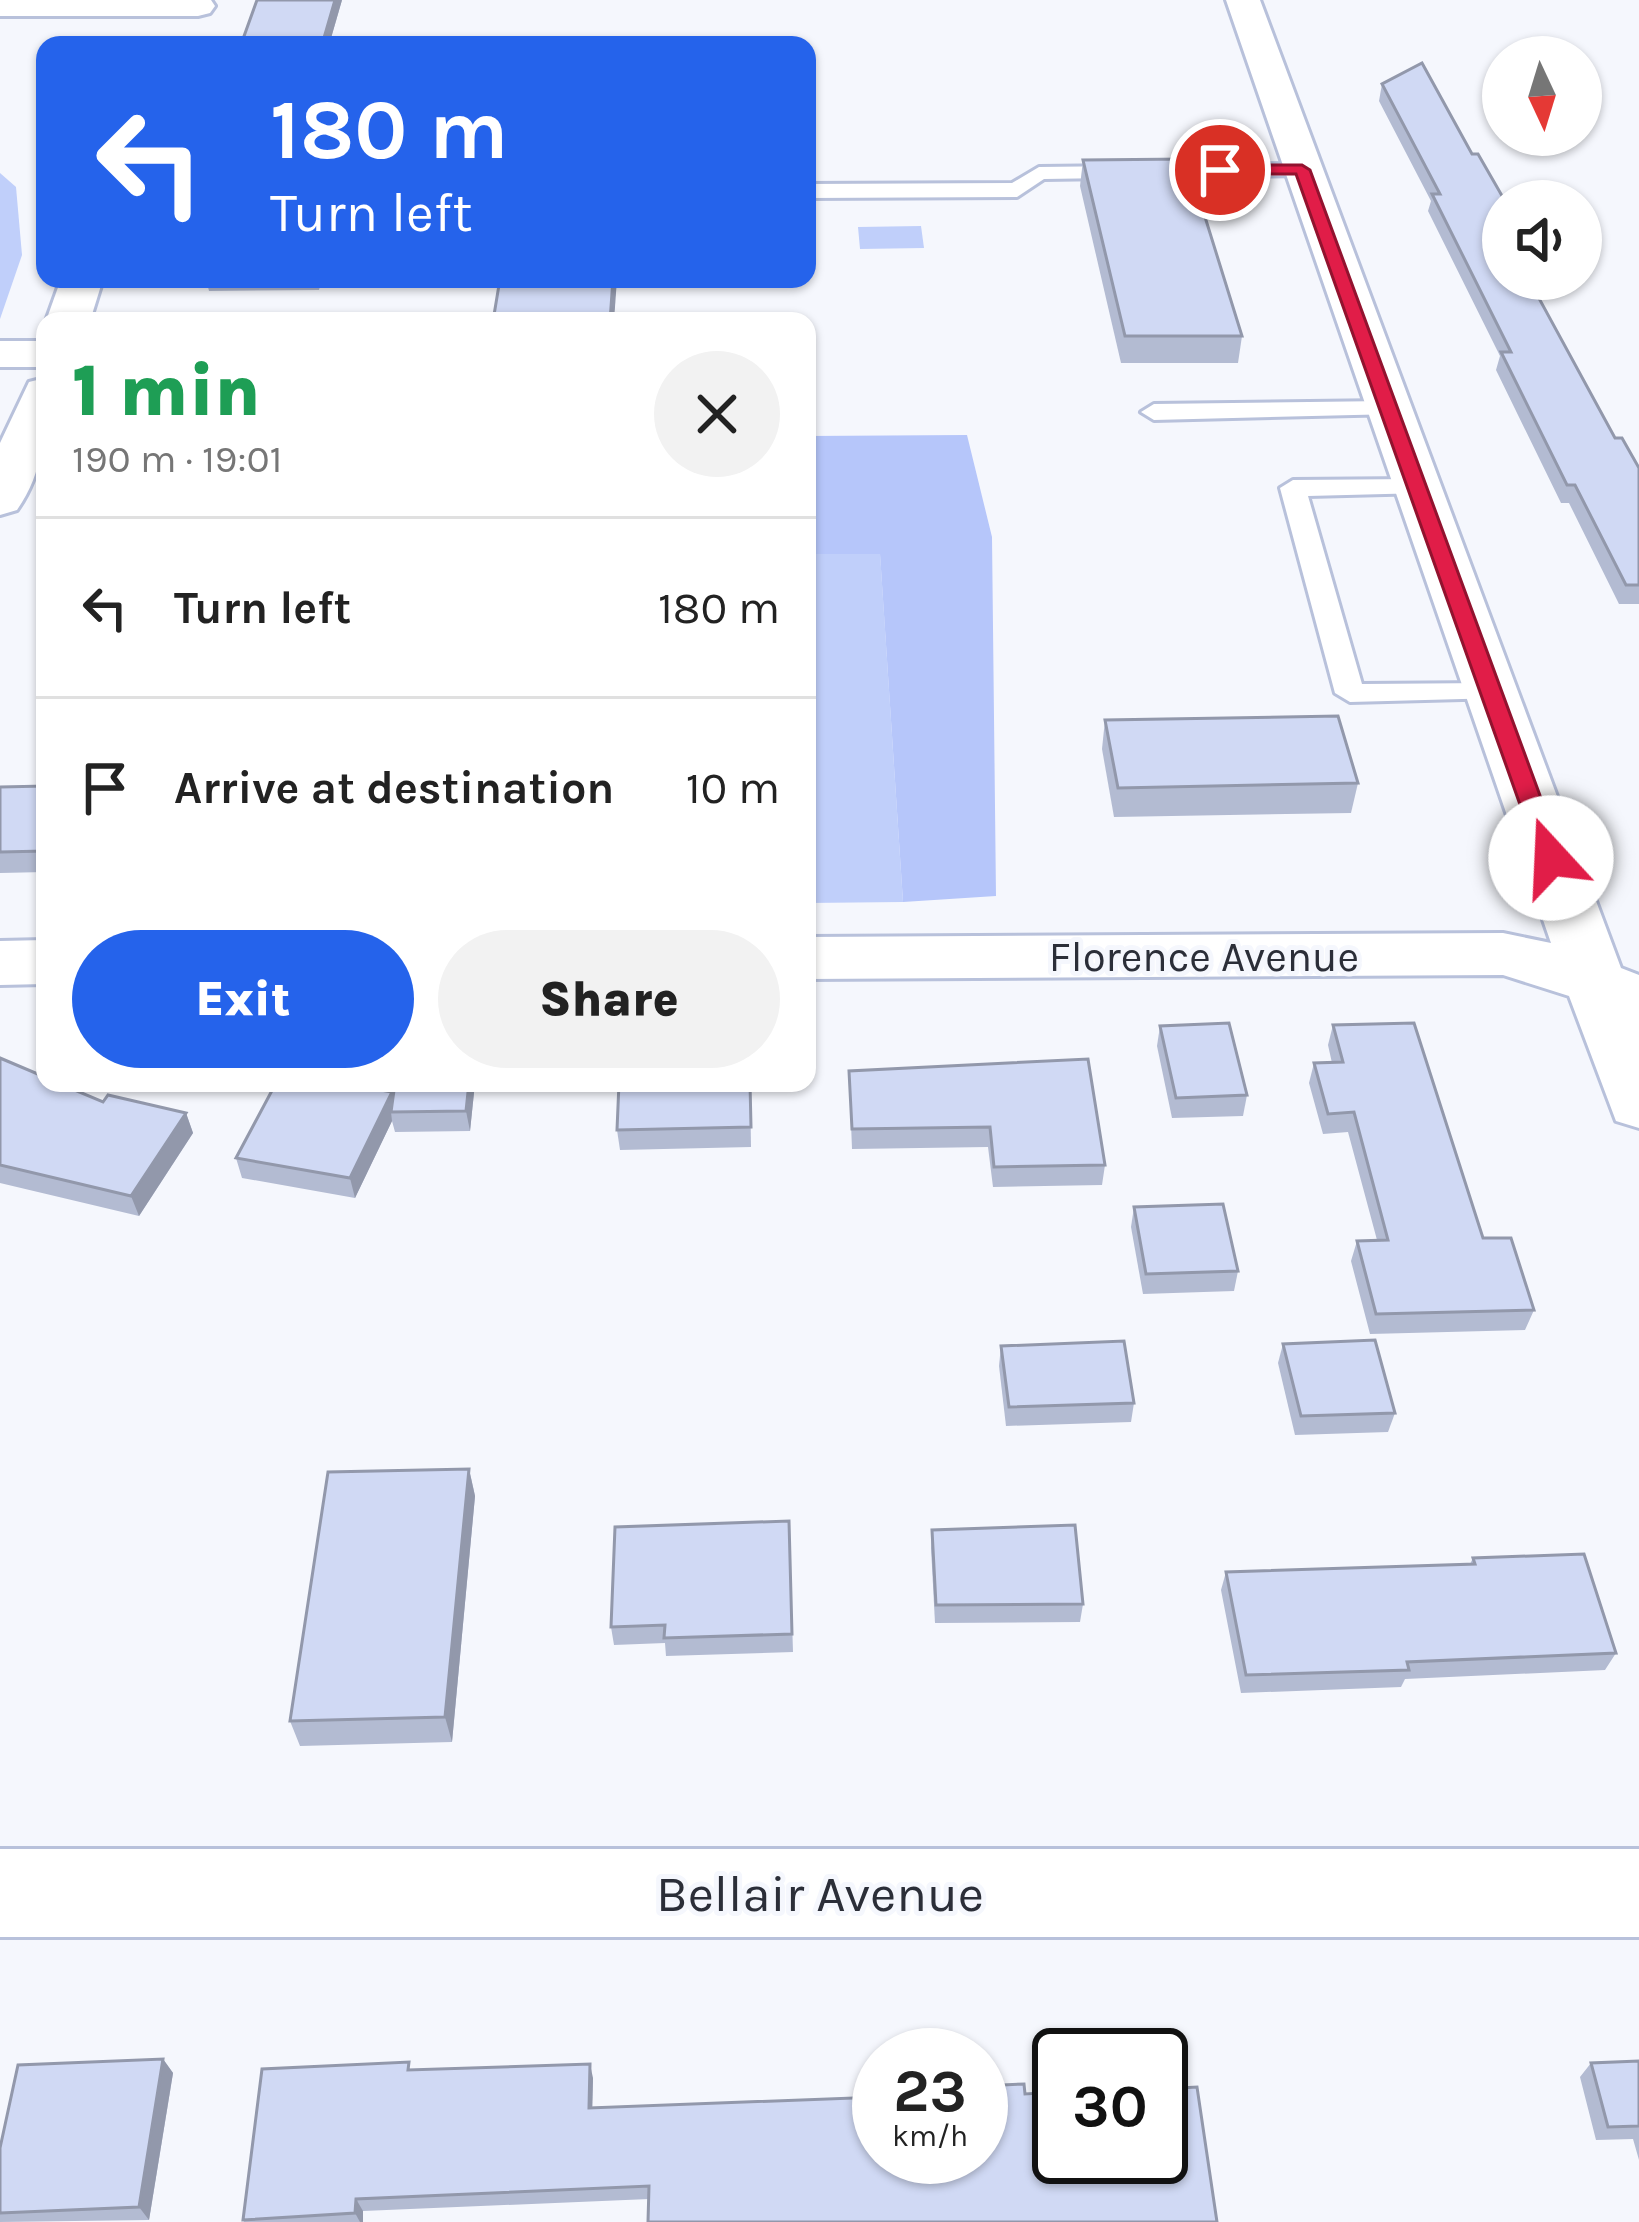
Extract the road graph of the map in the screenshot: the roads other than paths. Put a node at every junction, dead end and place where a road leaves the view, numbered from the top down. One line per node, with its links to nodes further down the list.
1 (1243, 0): 5 (street)
2 (200, 3): 3 (street); 4 (street)
3 (0, 6)
4 (184, 36)
5 (1302, 170): 6 (lane); 9 (street)
6 (816, 191)
7 (0, 354): 8 (street)
8 (36, 354)
9 (1387, 409): 10 (lane); 12 (street)
10 (1154, 412)
11 (36, 414): 13 (street)
12 (1415, 488): 14 (street); 14 (lane)
13 (0, 500)
14 (1490, 692): 18 (street)
15 (816, 958): 18 (street, Florence Avenue)
16 (36, 962): 17 (street)
17 (0, 963)
18 (1617, 991): 19 (street)
19 (1639, 1104)
20 (0, 1893): 21 (street, Bellair Avenue)
21 (1639, 1893)

